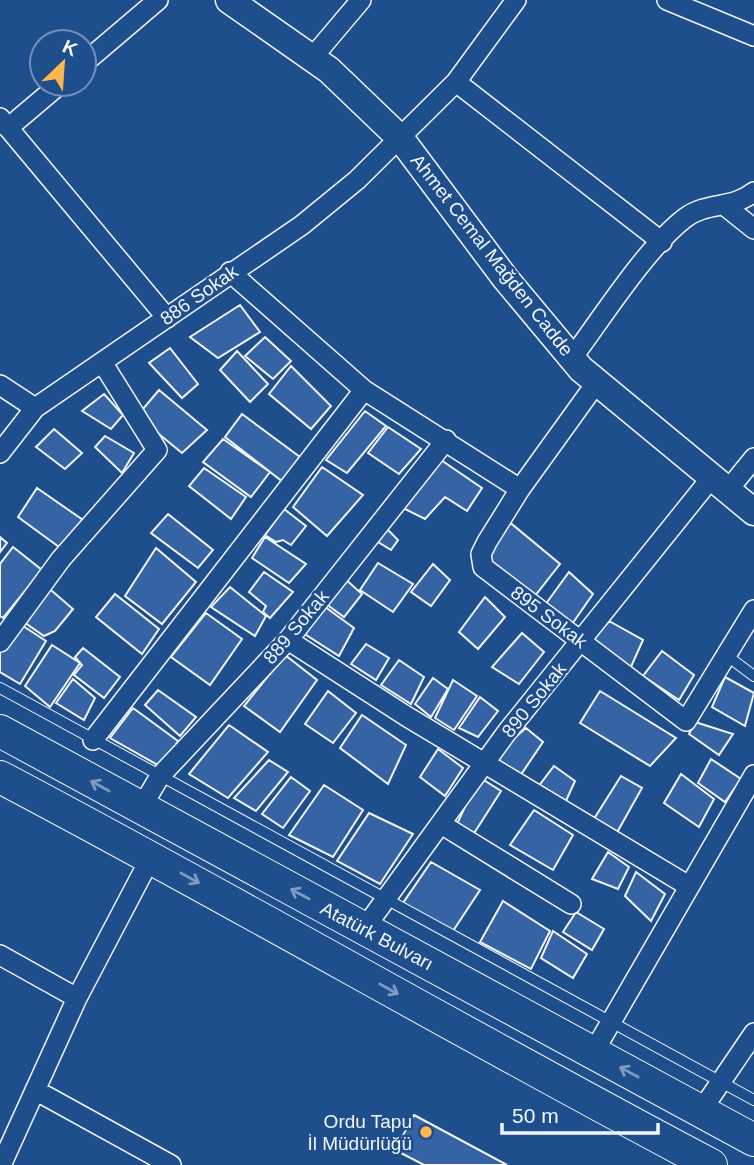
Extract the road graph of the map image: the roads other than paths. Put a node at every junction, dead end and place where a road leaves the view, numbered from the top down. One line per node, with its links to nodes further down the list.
1 (158, 0): 7 (street)
2 (229, 0): 8 (main road, Ahmet Cemal Mağden Cadde)
3 (361, 0): 8 (street)
4 (516, 0): 9 (street, 886 Sokak)
5 (667, 0): 6 (street)
6 (754, 36)
7 (98, 51)
8 (312, 58): 12 (main road, Ahmet Cemal Mağden Cadde)
9 (456, 82): 12 (street, 886 Sokak); 16 (street)
10 (40, 98): 11 (street)
11 (4, 123): 18 (street)
12 (401, 139): 17 (street, 886 Sokak); 19 (main road, Ahmet Cemal Mağden Cadde)
13 (754, 192): 14 (street)
14 (724, 205): 15 (street); 16 (street)
15 (754, 229)
16 (662, 242): 19 (street)
17 (230, 272): 18 (street, 886 Sokak); 23 (street)
18 (167, 318): 20 (street, 886 Sokak)
19 (572, 358): 21 (main road, Ahmet Cemal Mağden Cadde)
20 (102, 362): 24 (street, 886 Sokak); 33 (street)
21 (597, 382): 28 (main road, Ahmet Cemal Mağden Cadde); 29 (street, 895 Sokak)
22 (0, 385): 24 (street)
23 (364, 390): 25 (street); 39 (street)
24 (35, 408): 26 (street, 886 Sokak)
25 (446, 440): 29 (street); 32 (street, 889 Sokak)
26 (0, 453)
27 (754, 458): 28 (street, 890 Sokak)
28 (720, 483): 30 (main road, Ahmet Cemal Mağden Cadde); 34 (street, 890 Sokak)
29 (520, 489): 34 (street, 895 Sokak)
30 (754, 512)
31 (754, 610): 35 (street, 895 Sokak)
32 (288, 640): 40 (street); 42 (street, 889 Sokak)
33 (0, 642)
34 (582, 642): 35 (street, 895 Sokak); 40 (street, 890 Sokak)
35 (725, 655): 36 (lane)
36 (754, 676)
37 (0, 688): 39 (lane)
38 (0, 732): 44 (highway, Atatürk Bulvarı, one-way to 38)
39 (93, 740): 42 (lane)
40 (485, 762): 45 (street, 890 Sokak); 47 (street)
41 (754, 775): 47 (street)
42 (160, 776): 44 (street, 889 Sokak); 48 (lane)
43 (0, 777): 46 (highway, Atatürk Bulvarı)
44 (141, 808): 50 (highway, Atatürk Bulvarı, one-way to 44)
45 (441, 824): 48 (street, 890 Sokak); 49 (street)
46 (151, 857): 52 (street); 63 (highway, Atatürk Bulvarı, one-way to 63)
47 (687, 885): 53 (street)
48 (387, 899): 50 (street, 890 Sokak); 53 (lane)
49 (570, 904)
50 (365, 929): 55 (highway, Atatürk Bulvarı)
51 (0, 955): 52 (street)
52 (77, 998): 57 (street)
53 (611, 1020): 55 (street); 56 (lane)
54 (754, 1033): 56 (street)
55 (593, 1053): 59 (highway, Atatürk Bulvarı, one-way to 55)
56 (721, 1082): 58 (lane); 59 (street)
57 (36, 1090): 61 (street); 62 (street)
58 (754, 1100)
59 (701, 1111): 60 (highway, Atatürk Bulvarı)
60 (754, 1140)
61 (3, 1162)
62 (172, 1165)
63 (711, 1165)

